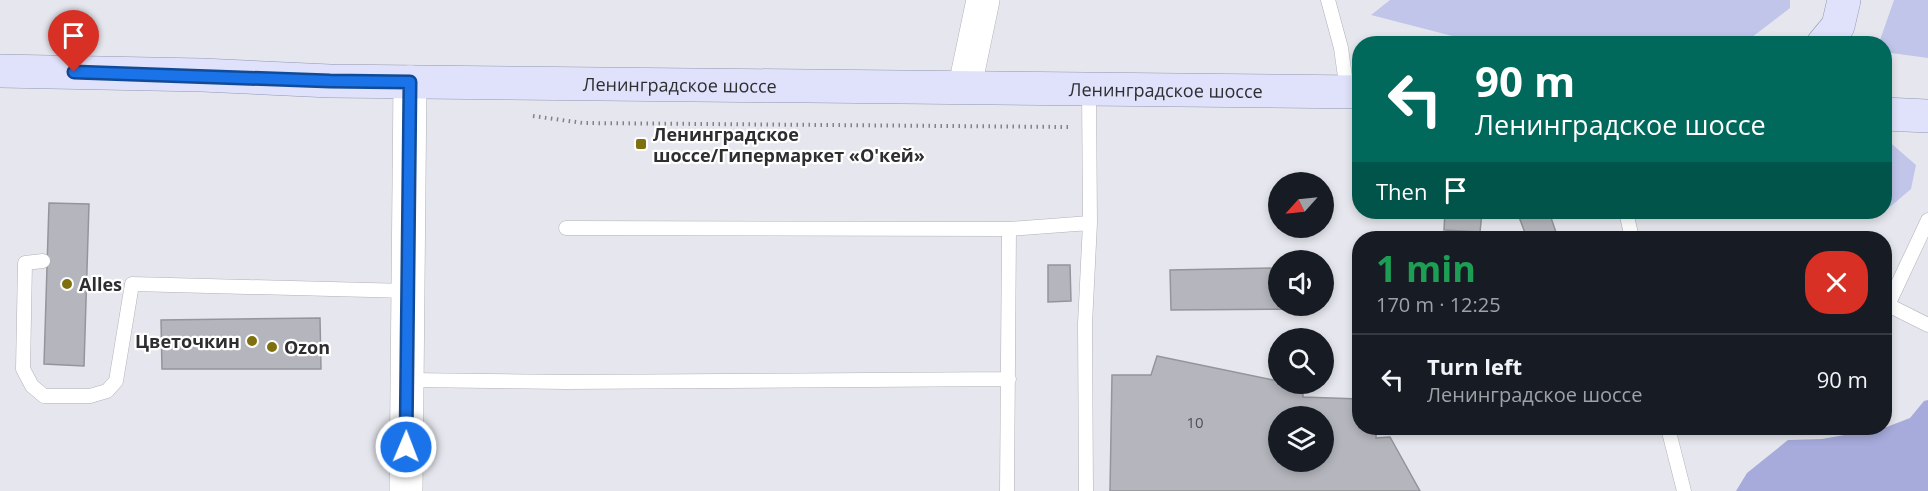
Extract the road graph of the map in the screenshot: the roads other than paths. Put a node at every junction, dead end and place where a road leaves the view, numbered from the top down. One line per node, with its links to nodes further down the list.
1 (983, 0): 7 (street)
2 (1328, 0): 8 (lane)
3 (1844, 0): 4 (main road)
4 (1830, 36)
5 (0, 70): 6 (main road, Ленинградское шоссе)
6 (410, 82): 7 (main road, Ленинградское шоссе); 18 (street)
7 (965, 86): 9 (main road, Ленинградское шоссе)
8 (1352, 88)
9 (1089, 90): 10 (main road, Ленинградское шоссе); 14 (lane)
10 (1352, 92)
11 (1892, 114): 12 (main road)
12 (1928, 116)
13 (1928, 220): 19 (lane)
14 (1090, 223): 16 (lane); 27 (lane)
15 (566, 228): 16 (lane)
16 (1009, 229): 22 (lane)
17 (43, 261): 18 (lane)
18 (408, 291): 23 (street)
19 (1892, 294)
20 (1892, 309): 21 (lane)
21 (1928, 326)
22 (1009, 379): 23 (lane); 26 (lane)
23 (407, 380): 25 (street)
24 (1670, 435): 28 (lane)
25 (406, 491)
26 (1007, 491)
27 (1086, 491)
28 (1684, 491)

